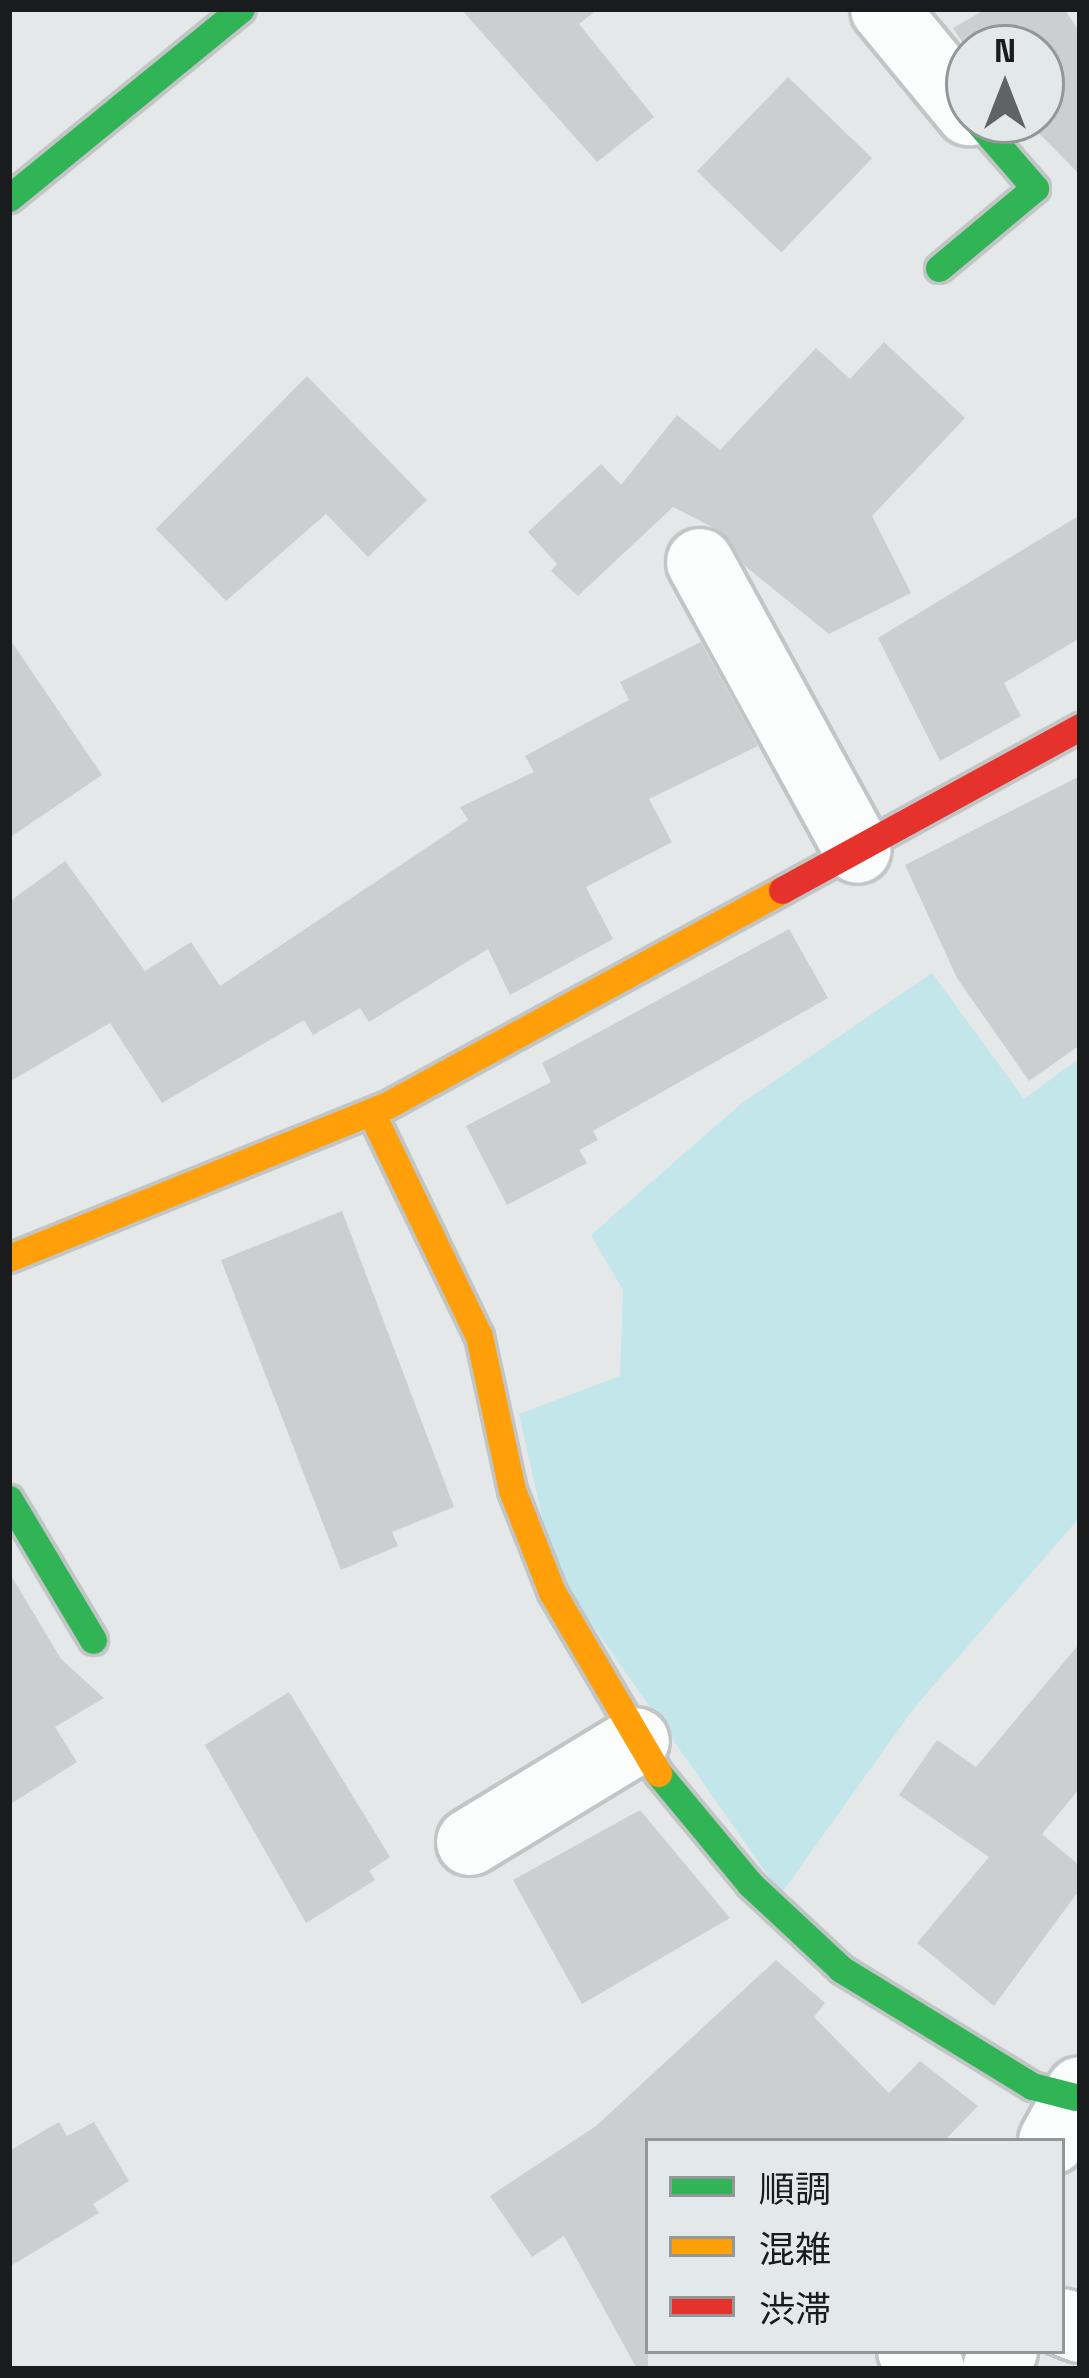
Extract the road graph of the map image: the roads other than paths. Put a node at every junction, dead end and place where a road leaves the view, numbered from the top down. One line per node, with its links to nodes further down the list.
1 (241, 9): 5 (street)
2 (884, 9): 3 (street)
3 (945, 83)
4 (996, 144): 6 (street)
5 (9, 198)
6 (938, 268)
7 (700, 562): 9 (street)
8 (1080, 727): 9 (street)
9 (858, 850): 10 (street)
10 (370, 1112): 11 (street); 14 (street)
11 (9, 1258)
12 (9, 1499): 13 (street)
13 (93, 1640)
14 (636, 1741): 15 (street); 16 (street)
15 (470, 1842)
16 (1069, 2109)

